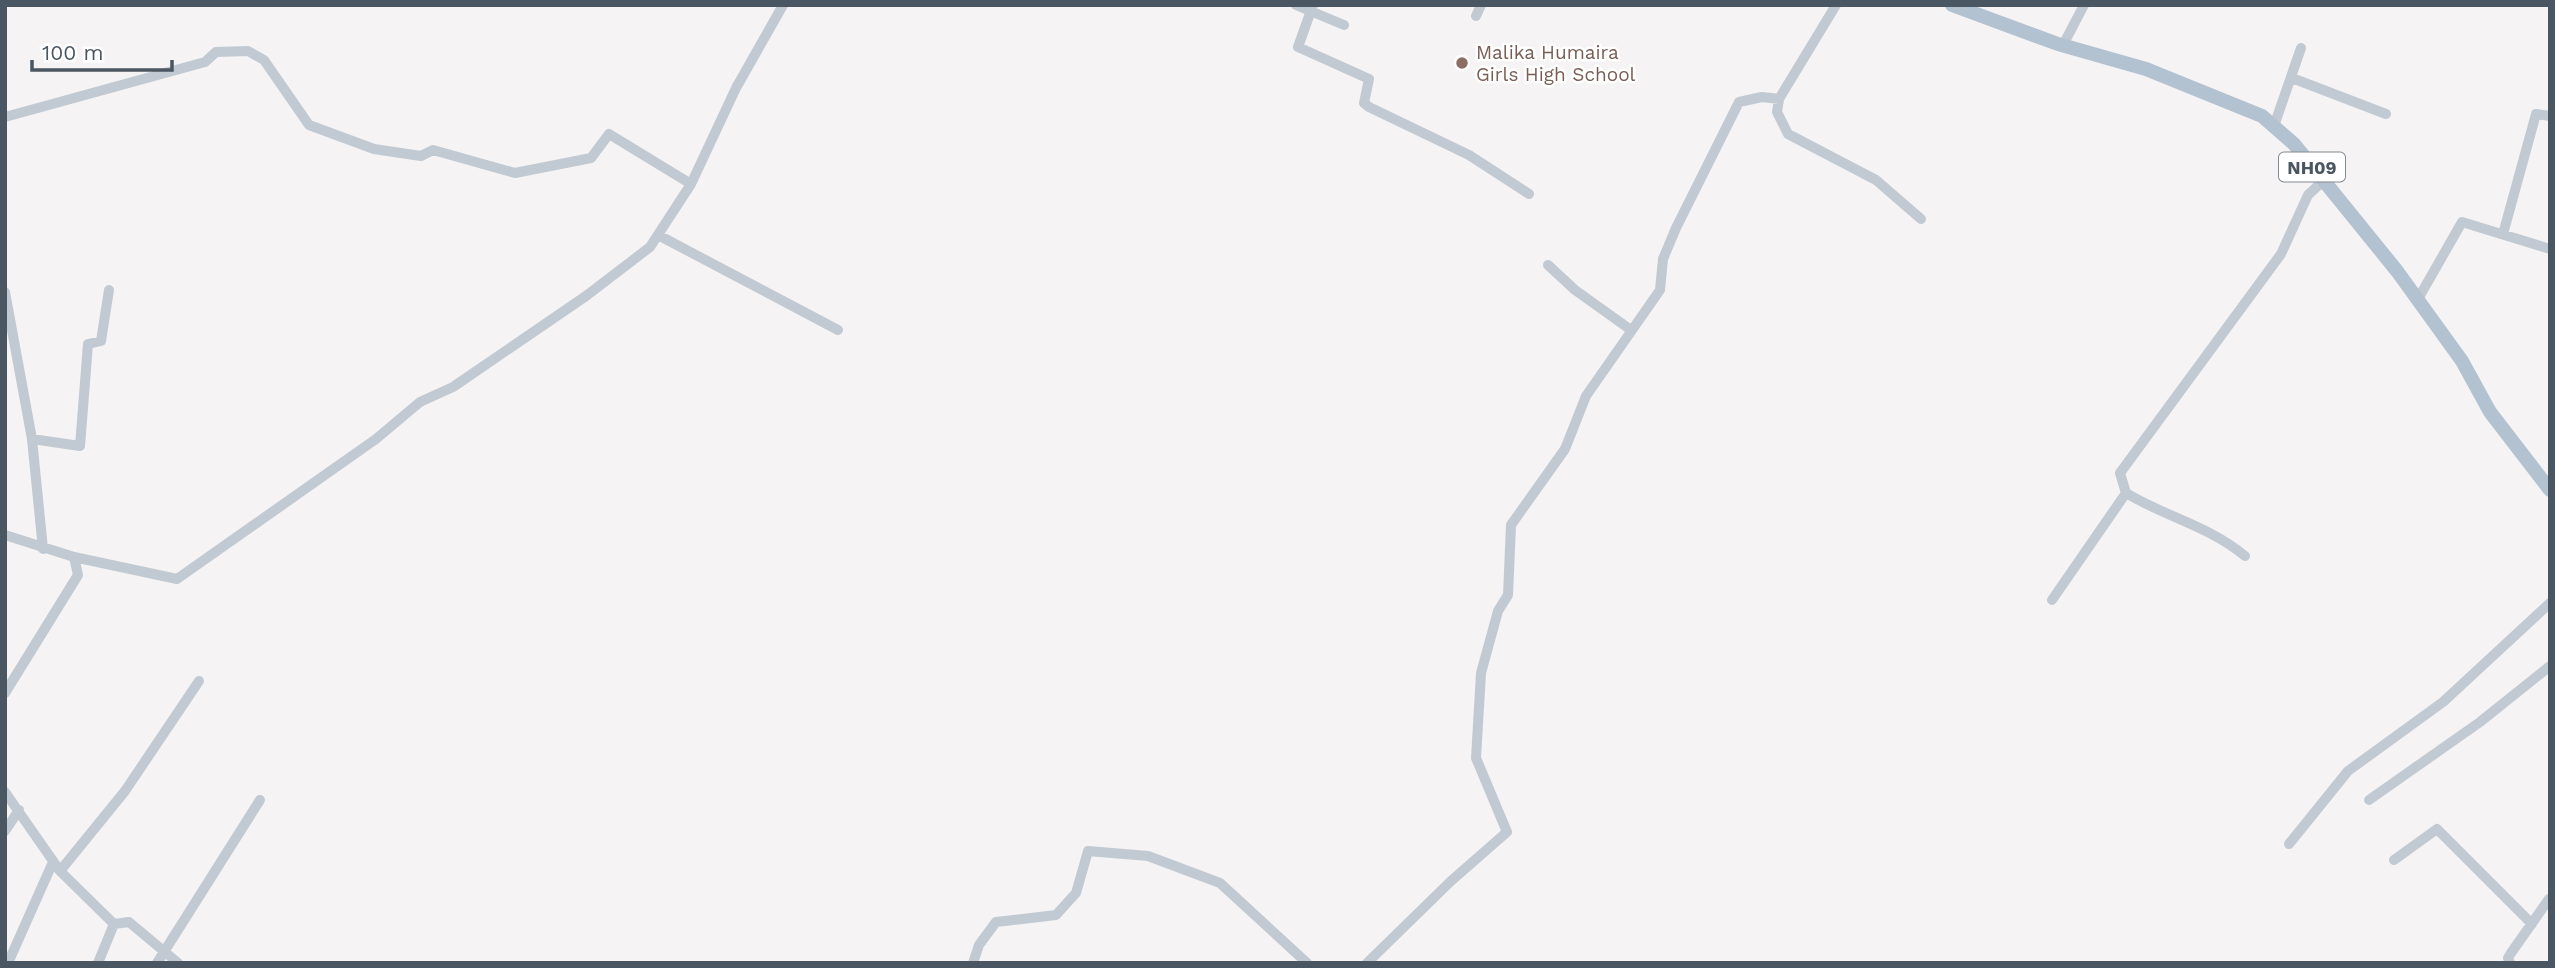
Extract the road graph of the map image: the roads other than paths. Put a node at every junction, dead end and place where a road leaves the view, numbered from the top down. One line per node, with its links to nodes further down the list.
1 (783, 5): 17 (street)
2 (1296, 5): 6 (street)
3 (1836, 5): 11 (street)
4 (1952, 5): 8 (main road, NH09)
5 (2084, 5): 8 (street)
6 (1312, 9): 7 (street); 18 (street)
7 (1344, 24)
8 (2063, 45): 15 (main road, NH09)
9 (2301, 48): 10 (street)
10 (2292, 78): 12 (street); 15 (street)
11 (1779, 99): 19 (street); 28 (street)
12 (2386, 114)
13 (2550, 116): 20 (street)
14 (5, 117): 17 (street)
15 (2274, 126): 16 (main road, NH09)
16 (2323, 181): 26 (main road, NH09); 31 (street)
17 (691, 184): 21 (street)
18 (1529, 194)
19 (1921, 219)
20 (2503, 234): 22 (street); 26 (street)
21 (658, 235): 27 (street); 35 (street)
22 (2550, 249)
23 (1548, 265): 28 (street)
24 (109, 290): 29 (street)
25 (5, 292): 29 (street)
26 (2418, 299): 30 (main road, NH09)
27 (838, 330)
28 (1631, 330): 59 (street)
29 (32, 439): 33 (street)
30 (2550, 491)
31 (2126, 493): 34 (street); 36 (street)
32 (5, 535): 33 (street)
33 (43, 549): 35 (street)
34 (2245, 556)
35 (74, 557): 40 (street)
36 (2052, 600)
37 (2550, 603): 46 (street)
38 (2550, 666): 43 (street)
39 (199, 681): 48 (street)
40 (5, 693)
41 (5, 792): 44 (street)
42 (260, 800): 52 (street)
43 (2369, 800)
44 (19, 810): 45 (street); 48 (street)
45 (5, 831)
46 (2289, 844)
47 (2394, 860): 51 (street)
48 (56, 867): 50 (street); 53 (street)
49 (2549, 900): 51 (street)
50 (114, 924): 52 (street); 54 (street)
51 (2532, 924): 60 (street)
52 (165, 951): 55 (street); 56 (street)
53 (8, 963)
54 (98, 963)
55 (157, 963)
56 (178, 963)
57 (973, 963): 58 (street)
58 (1307, 963)
59 (1367, 963)
60 (2510, 963)

